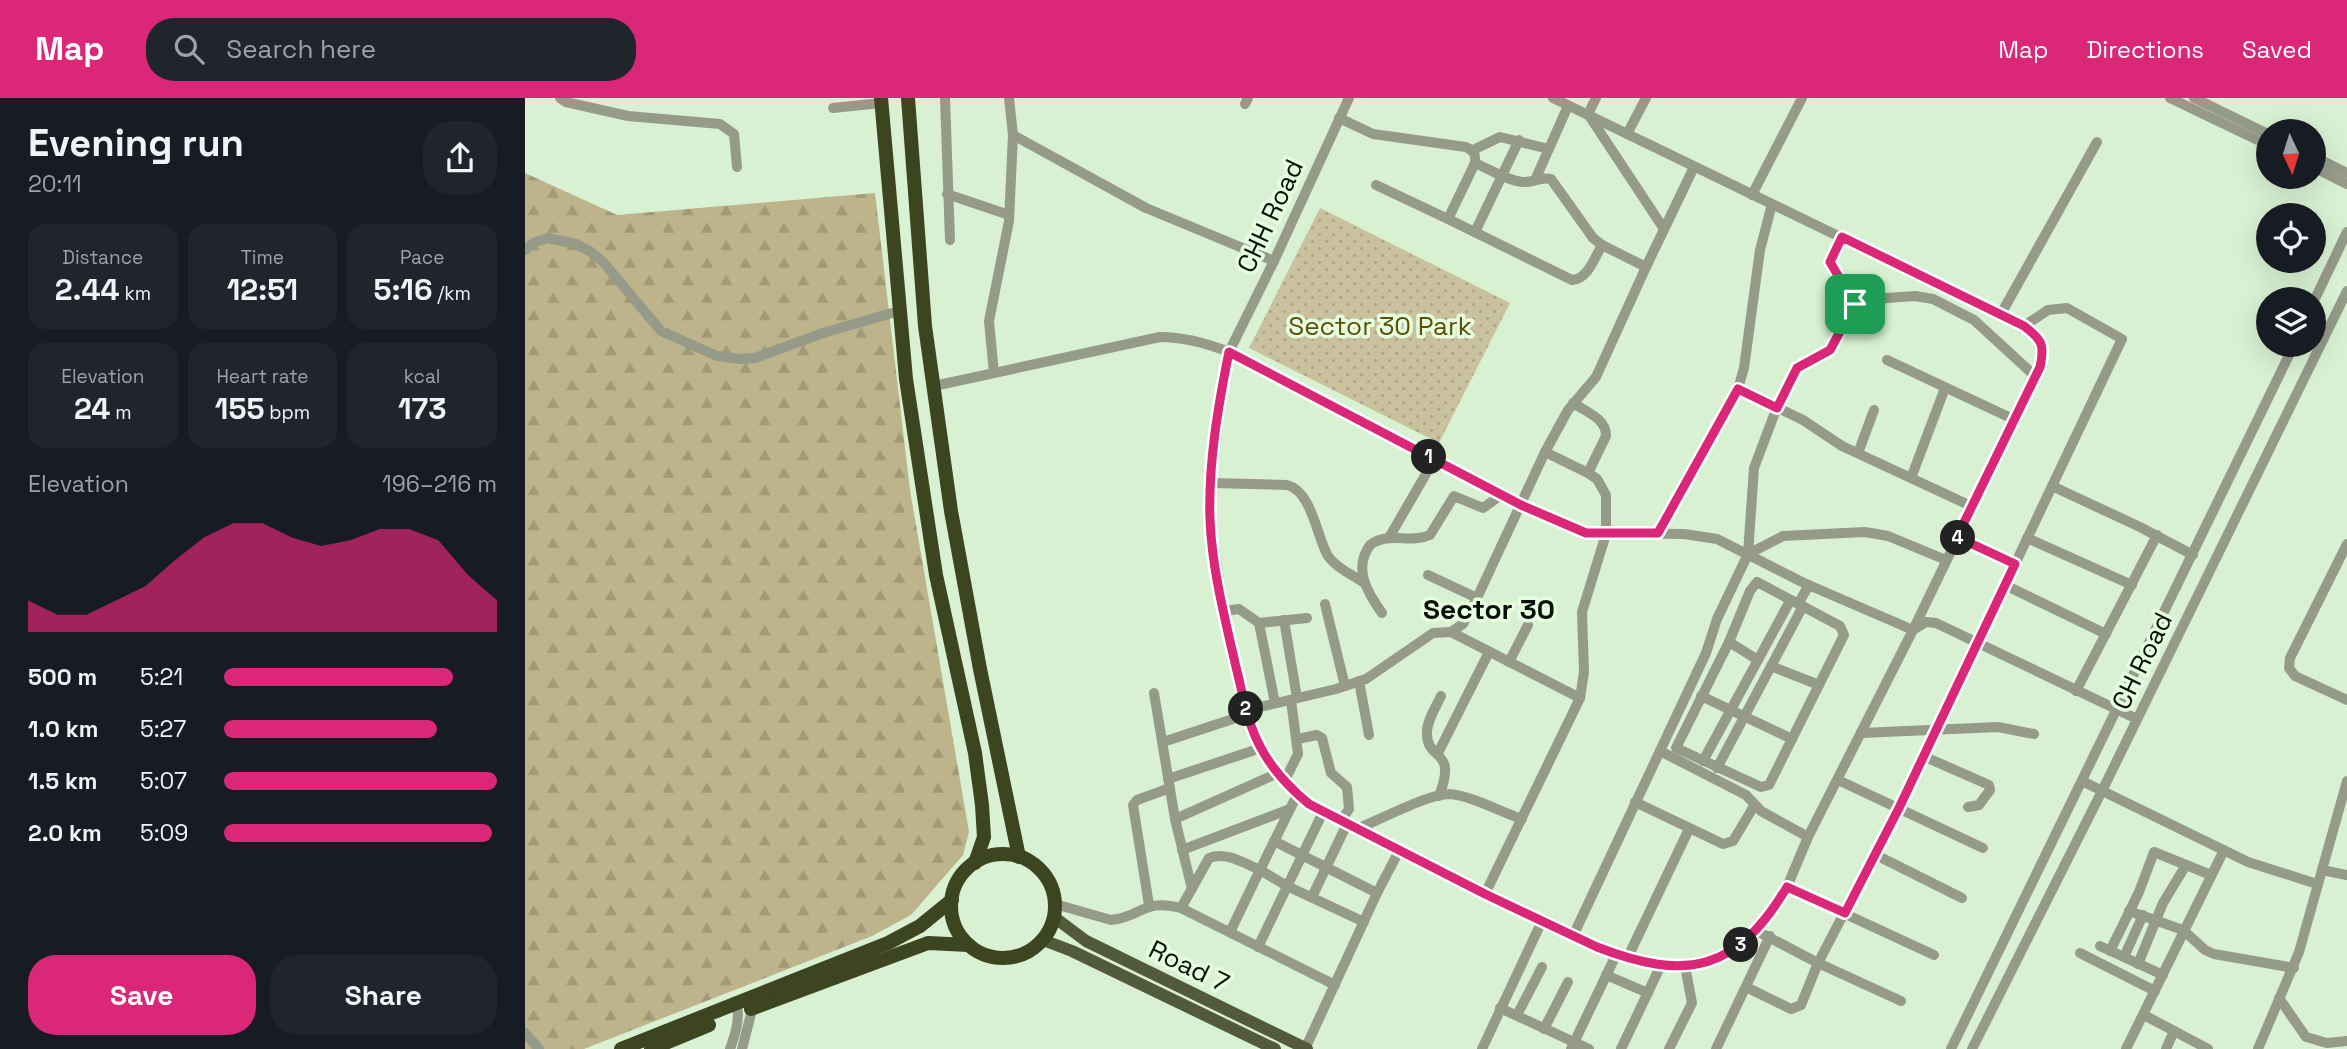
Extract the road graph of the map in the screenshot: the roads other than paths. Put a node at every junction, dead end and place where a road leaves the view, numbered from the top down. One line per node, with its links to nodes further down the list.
1 (560, 98): 27 (street)
2 (908, 98): 60 (highway)
3 (945, 98): 35 (street)
4 (1009, 98): 19 (street)
5 (1349, 98): 16 (street, CHH Road)
6 (1553, 98): 13 (street)
7 (1596, 98): 15 (street)
8 (1646, 98): 18 (street)
9 (1803, 98): 36 (street)
10 (2170, 98): 20 (street)
11 (2194, 98): 17 (street)
12 (881, 101): 14 (street); 52 (highway)
13 (1568, 106): 15 (street); 23 (street)
14 (833, 108)
15 (1588, 114): 18 (street); 40 (street)
16 (1339, 118): 24 (street); 47 (street, CHH Road)
17 (2256, 128)
18 (1627, 134): 28 (street)
19 (1013, 135): 38 (street); 47 (street)
20 (2256, 139)
21 (1519, 141): 23 (street); 24 (street); 31 (street)
22 (2097, 142): 53 (street)
23 (1549, 149): 32 (street)
24 (1473, 150): 26 (street)
25 (2326, 162): 29 (street)
26 (1475, 163): 31 (street); 39 (street)
27 (737, 167)
28 (1694, 167): 36 (street); 40 (street)
29 (2347, 173)
30 (2326, 174): 33 (street)
31 (1502, 175): 32 (street); 41 (street)
32 (1535, 180): 45 (street)
33 (2347, 184)
34 (1376, 185): 39 (street)
35 (947, 194): 38 (street); 44 (street)
36 (1752, 195): 37 (street)
37 (1772, 204): 43 (street); 62 (street)
38 (1009, 215): 58 (street)
39 (1448, 219): 41 (street)
40 (1664, 229): 48 (street)
41 (1475, 232): 45 (street)
42 (2347, 232): 49 (street)
43 (1842, 237): 51 (street); 53 (street)
44 (950, 240)
45 (1602, 245): 48 (street)
46 (525, 250): 52 (street)
47 (1274, 261): 55 (street, CHH Road)
48 (1646, 267): 63 (street)
49 (2321, 287)
50 (2347, 291): 126 (street, CH Road)
51 (1855, 304): 59 (street); 64 (street)
52 (899, 311): 166 (highway)
53 (2001, 314): 54 (street)
54 (2024, 326): 59 (street, CHH Road); 73 (street)
55 (1229, 352): 58 (street); 69 (street); 72 (street, CHH Road)
56 (2288, 357): 85 (street, CH Road)
57 (1887, 360): 61 (street)
58 (994, 373): 60 (street)
59 (2035, 376): 66 (street, CHH Road)
60 (934, 386): 165 (highway)
61 (1945, 388): 66 (street); 71 (street)
62 (1738, 389): 64 (street); 77 (street)
63 (1573, 403): 67 (street); 70 (street)
64 (1777, 408): 68 (street); 84 (street)
65 (1874, 410): 68 (street)
66 (2013, 419): 76 (street, CHH Road)
67 (1545, 452): 70 (street); 75 (street)
68 (1858, 453): 71 (street)
69 (1434, 460): 74 (street); 79 (street)
70 (1588, 473): 78 (street)
71 (1911, 478): 76 (street)
72 (1210, 483): 89 (street); 96 (street, CHH Road)
73 (2052, 486): 80 (street); 82 (street)
74 (1501, 495): 75 (street); 79 (street)
75 (1521, 505): 78 (street); 93 (street)
76 (1971, 506): 81 (street, CHH Road)
77 (1658, 533): 78 (street); 84 (street)
78 (1606, 534): 118 (street)
79 (1389, 536): 89 (street)
80 (2157, 536): 85 (street); 92 (street)
81 (1957, 537): 86 (street, CHH Road); 87 (street)
82 (2027, 538): 87 (street); 92 (street)
83 (2347, 544): 120 (street)
84 (1748, 554): 86 (street); 90 (street); 135 (street)
85 (2193, 555): 123 (street, CH Road)
86 (1946, 560): 102 (street, CHH Road)
87 (2015, 564): 91 (street)
88 (1428, 575): 93 (street)
89 (1364, 583): 97 (street)
90 (1809, 585): 95 (street); 102 (street)
91 (2005, 585): 104 (street); 106 (street)
92 (2131, 585): 104 (street)
93 (1477, 598): 103 (street)
94 (1325, 604): 113 (street)
95 (1797, 604): 105 (street); 108 (street); 110 (street); 112 (street)
96 (1224, 611): 100 (street); 124 (street, CHH Road)
97 (1382, 613)
98 (1307, 618): 99 (street)
99 (1284, 620): 100 (street); 119 (street)
100 (1259, 623): 121 (street)
101 (1528, 625): 109 (street)
102 (1913, 630): 106 (street); 128 (street, CHH Road)
103 (1451, 632): 107 (street); 111 (street)
104 (2106, 634): 114 (street)
105 (1729, 642): 108 (street); 117 (street)
106 (1977, 643): 114 (street); 127 (street)
107 (1489, 652): 109 (street); 136 (street)
108 (1758, 660): 122 (street)
109 (1509, 663): 118 (street)
110 (1771, 666): 112 (street); 125 (street)
111 (1359, 681): 113 (street); 130 (street)
112 (1819, 685): 132 (street)
113 (1345, 686): 119 (street)
114 (2076, 691): 123 (street)
115 (1153, 693): 133 (street)
116 (1441, 696): 136 (street)
117 (1701, 696): 122 (street); 138 (street)
118 (1580, 698): 154 (street)
119 (1294, 699): 121 (street); 131 (street)
120 (2347, 700)
121 (1275, 703): 124 (street)
122 (1731, 710): 125 (street); 138 (street)
123 (2116, 711): 126 (street); 141 (street, CH Road)
124 (1247, 712): 133 (street); 134 (street, CHH Road)
125 (1745, 717): 132 (street); 138 (street)
126 (2137, 719): 144 (street, CH Road)
127 (1936, 730): 128 (street); 129 (street); 137 (street)
128 (1861, 733): 140 (street, CHH Road)
129 (2034, 734)
130 (1369, 735)
131 (1297, 739): 139 (street); 155 (street)
132 (1792, 739): 138 (street)
133 (1163, 743): 143 (street)
134 (1261, 748): 139 (street, CHH Road); 143 (street)
135 (1660, 751): 138 (street); 147 (street)
136 (1438, 753): 146 (street)
137 (1923, 756): 149 (street); 151 (street)
138 (1709, 767): 148 (street)
139 (1281, 777): 145 (street, CHH Road); 153 (street)
140 (1838, 780): 151 (street); 157 (street, CHH Road)
141 (2082, 781): 144 (street); 242 (street, CH Road)
142 (2347, 781): 170 (street)
143 (1169, 784): 153 (street); 182 (street)
144 (2102, 791): 161 (street); 243 (street, CH Road)
145 (1297, 795): 150 (street); 152 (street, CHH Road)
146 (1439, 796): 154 (street); 155 (street)
147 (1635, 802): 156 (street); 194 (street)
148 (1754, 806): 156 (street); 157 (street)
149 (1969, 807)
150 (1290, 808): 158 (street); 160 (street)
151 (1899, 808): 159 (street); 163 (street)
152 (1324, 812): 155 (street, CHH Road); 164 (street)
153 (1175, 819): 160 (street)
154 (1522, 819): 178 (street)
155 (1348, 825): 162 (street, CHH Road); 168 (street)
156 (1689, 829): 205 (street)
157 (1808, 837): 175 (street, CHH Road)
158 (1274, 841): 164 (street); 169 (street)
159 (1983, 848)
160 (1182, 850): 176 (street)
161 (2224, 850): 171 (street); 173 (street)
162 (1399, 851): 177 (street); 178 (street, CHH Road)
163 (1874, 854): 180 (street); 186 (street)
164 (1302, 855): 168 (street); 174 (street)
165 (1019, 857): 166 (highway); 184 (highway)
166 (975, 863): 181 (highway)
167 (2186, 865): 171 (street); 185 (street); 188 (street)
168 (1327, 867): 177 (street); 179 (street)
169 (1260, 870): 174 (street); 176 (street); 193 (street)
170 (2322, 870): 172 (street); 173 (street)
171 (2211, 875): 191 (street)
172 (2347, 875)
173 (2317, 884): 211 (street)
174 (1287, 886): 179 (street); 199 (street)
175 (1787, 887): 186 (street); 192 (street, CHH Road)
176 (1192, 889): 183 (street)
177 (1377, 893): 190 (street)
178 (1485, 894): 189 (street, CHH Road)
179 (1312, 897): 190 (street)
180 (1962, 898)
181 (952, 900): 197 (highway); 221 (highway)
182 (1149, 905): 183 (street); 184 (street)
183 (1181, 908): 193 (street)
184 (1055, 910): 196 (highway); 237 (main road, Road 7)
185 (2129, 911): 187 (street); 200 (street)
186 (1845, 913): 203 (street); 206 (street)
187 (2143, 915): 188 (street); 204 (street)
188 (2157, 920): 191 (street); 207 (street)
189 (1542, 921): 194 (street, CHH Road); 222 (street)
190 (1364, 922): 215 (street)
191 (2183, 930): 211 (street); 213 (street)
192 (1757, 931): 195 (street); 209 (street, CHH Road)
193 (1230, 932): 199 (street)
194 (1573, 936): 202 (street, CHH Road)
195 (1770, 936): 206 (street); 216 (street)
196 (1043, 940): 197 (highway); 236 (main road, Road 7)
197 (969, 945): 221 (highway)
198 (2100, 946): 200 (street)
199 (1258, 947): 215 (street)
200 (2110, 951): 204 (street)
201 (2080, 953): 217 (street)
202 (1616, 955): 205 (street, CHH Road); 212 (street)
203 (1934, 955)
204 (2124, 957): 207 (street)
205 (1627, 959): 208 (street, CHH Road)
206 (1818, 963): 216 (street); 220 (street)
207 (2138, 964): 213 (street)
208 (1661, 965): 209 (street, CHH Road); 218 (street)
209 (1685, 966): 240 (street)
210 (1542, 967): 223 (street)
211 (2294, 968): 219 (street)
212 (1606, 975): 218 (street); 229 (street)
213 (2163, 975): 217 (street)
214 (1568, 982): 225 (street)
215 (1335, 985): 237 (street)
216 (1746, 987): 241 (street)
217 (2155, 991): 224 (street)
218 (1649, 993): 239 (street)
219 (2279, 998): 228 (street); 247 (street)
220 (1901, 1000)
221 (745, 1006): 232 (highway); 233 (highway); 234 (street); 235 (street)
222 (1500, 1008): 223 (street); 230 (street)
223 (1517, 1015): 225 (street)
224 (2144, 1015): 226 (street); 244 (street)
225 (1544, 1029): 229 (street)
226 (2174, 1031): 245 (street); 246 (street)
227 (525, 1033): 231 (street)
228 (2345, 1041)
229 (1573, 1045): 238 (street)
230 (1486, 1047)
231 (540, 1049)
232 (621, 1049)
233 (652, 1049)
234 (730, 1049)
235 (742, 1049)
236 (1275, 1049)
237 (1306, 1049)
238 (1589, 1049)
239 (1621, 1049)
240 (1669, 1049)
241 (1716, 1049)
242 (1951, 1049)
243 (1972, 1049)
244 (2126, 1049)
245 (2166, 1049)
246 (2208, 1049)
247 (2258, 1049)

